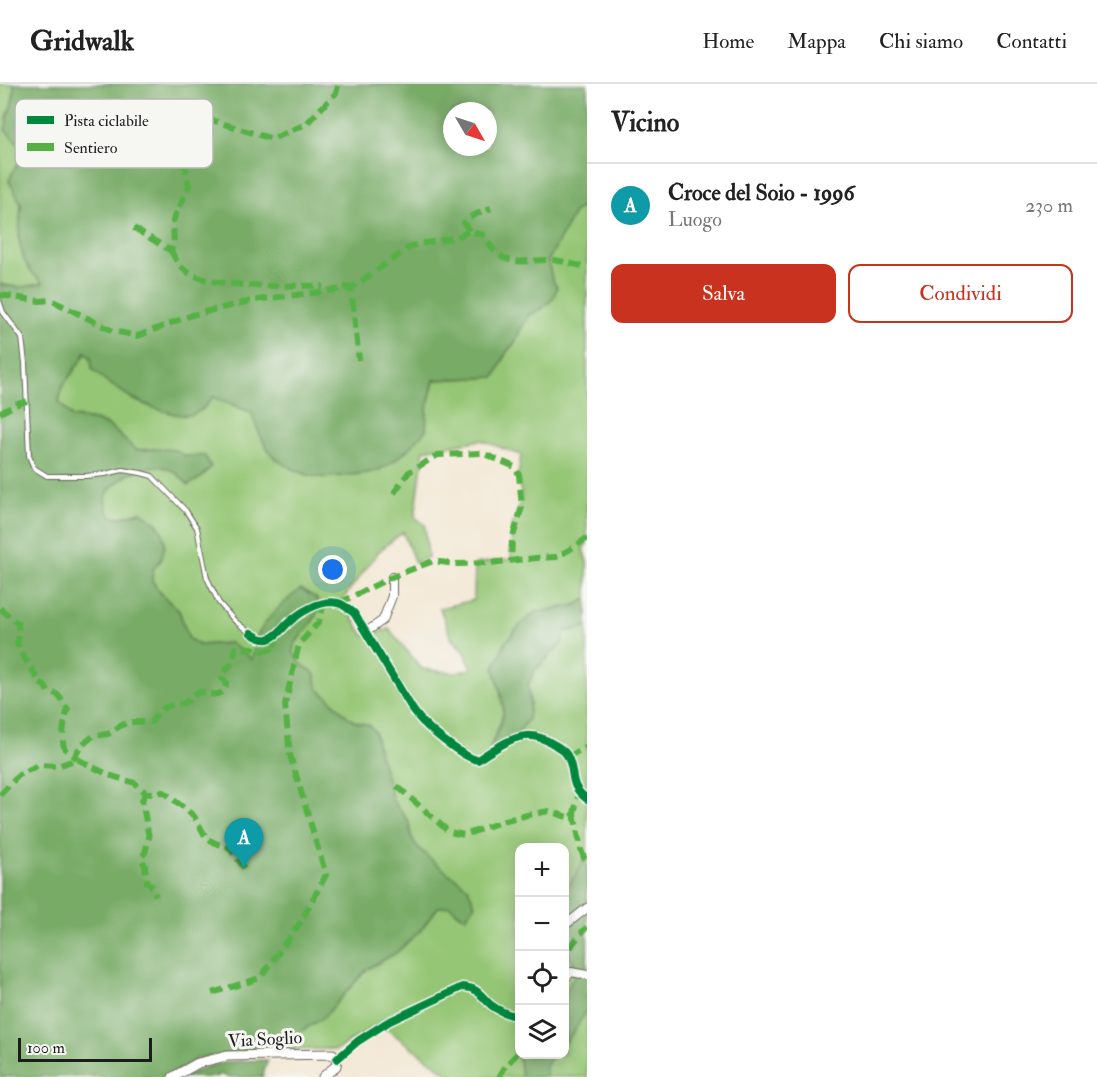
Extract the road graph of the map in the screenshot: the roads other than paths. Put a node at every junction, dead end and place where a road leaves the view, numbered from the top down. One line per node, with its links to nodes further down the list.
1 (0, 303): 4 (lane)
2 (392, 577): 3 (street)
3 (366, 632): 4 (street); 5 (street)
4 (251, 633)
5 (587, 799)
6 (587, 908): 7 (street)
7 (569, 922)
8 (569, 974): 9 (street)
9 (587, 975)
10 (515, 1016): 11 (street)
11 (337, 1059): 12 (street, Via Soglio); 13 (street)
12 (173, 1077)
13 (323, 1077)

